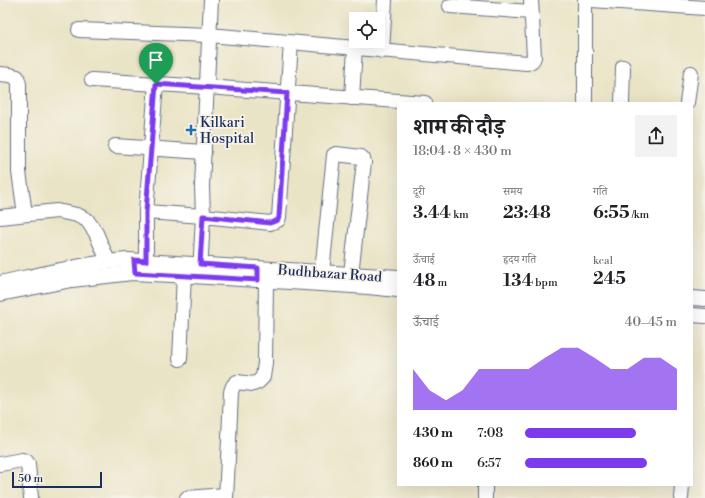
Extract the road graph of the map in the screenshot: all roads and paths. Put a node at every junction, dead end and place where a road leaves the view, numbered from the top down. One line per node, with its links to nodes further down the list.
1 (211, 0): 9 (street)
2 (385, 0): 13 (street)
3 (585, 0): 23 (street)
4 (592, 0): 7 (street)
5 (450, 6): 6 (street)
6 (531, 6): 13 (street)
7 (705, 8)
8 (79, 30): 9 (street)
9 (209, 35): 10 (street); 19 (street)
10 (291, 42): 11 (street); 20 (street)
11 (349, 47)
12 (355, 48): 13 (street); 21 (street)
13 (382, 51)
14 (623, 67): 24 (street)
15 (691, 73): 25 (street)
16 (0, 74): 30 (street)
17 (92, 80): 18 (street)
18 (156, 84): 19 (street); 27 (street)
19 (207, 87): 20 (street); 28 (street)
20 (287, 93): 21 (street); 31 (street)
21 (352, 98): 22 (street)
22 (410, 102)
23 (585, 102)
24 (622, 102)
25 (687, 102)
26 (115, 146): 27 (street)
27 (152, 149): 28 (street); 29 (street)
28 (204, 152): 31 (street)
29 (146, 212): 31 (street); 34 (street)
30 (25, 214): 32 (street); 33 (street)
31 (203, 216): 35 (street)
32 (0, 217)
33 (108, 261): 34 (street, Budhbazar Road); 41 (street, Budhbazar Road)
34 (138, 265): 35 (street, Budhbazar Road); 38 (street, Budhbazar Road); 43 (street, Budhbazar Road)
35 (200, 270): 38 (street, Budhbazar Road); 39 (street, Budhbazar Road)
36 (322, 272): 37 (street, Budhbazar Road); 37 (street); 39 (street, Budhbazar Road)
37 (351, 274): 40 (street, Budhbazar Road)
38 (184, 275): 48 (street)
39 (261, 276): 42 (street, Budhbazar Road); 52 (street)
40 (397, 277)
41 (0, 283)
42 (397, 290)
43 (0, 294)
44 (693, 298): 45 (street)
45 (705, 299)
46 (693, 315): 47 (street)
47 (705, 316)
48 (180, 359)
49 (0, 464): 53 (street)
50 (485, 486): 55 (street)
51 (682, 486): 56 (street)
52 (225, 497): 54 (street)
53 (31, 498)
54 (187, 498)
55 (485, 498)
56 (681, 498)

